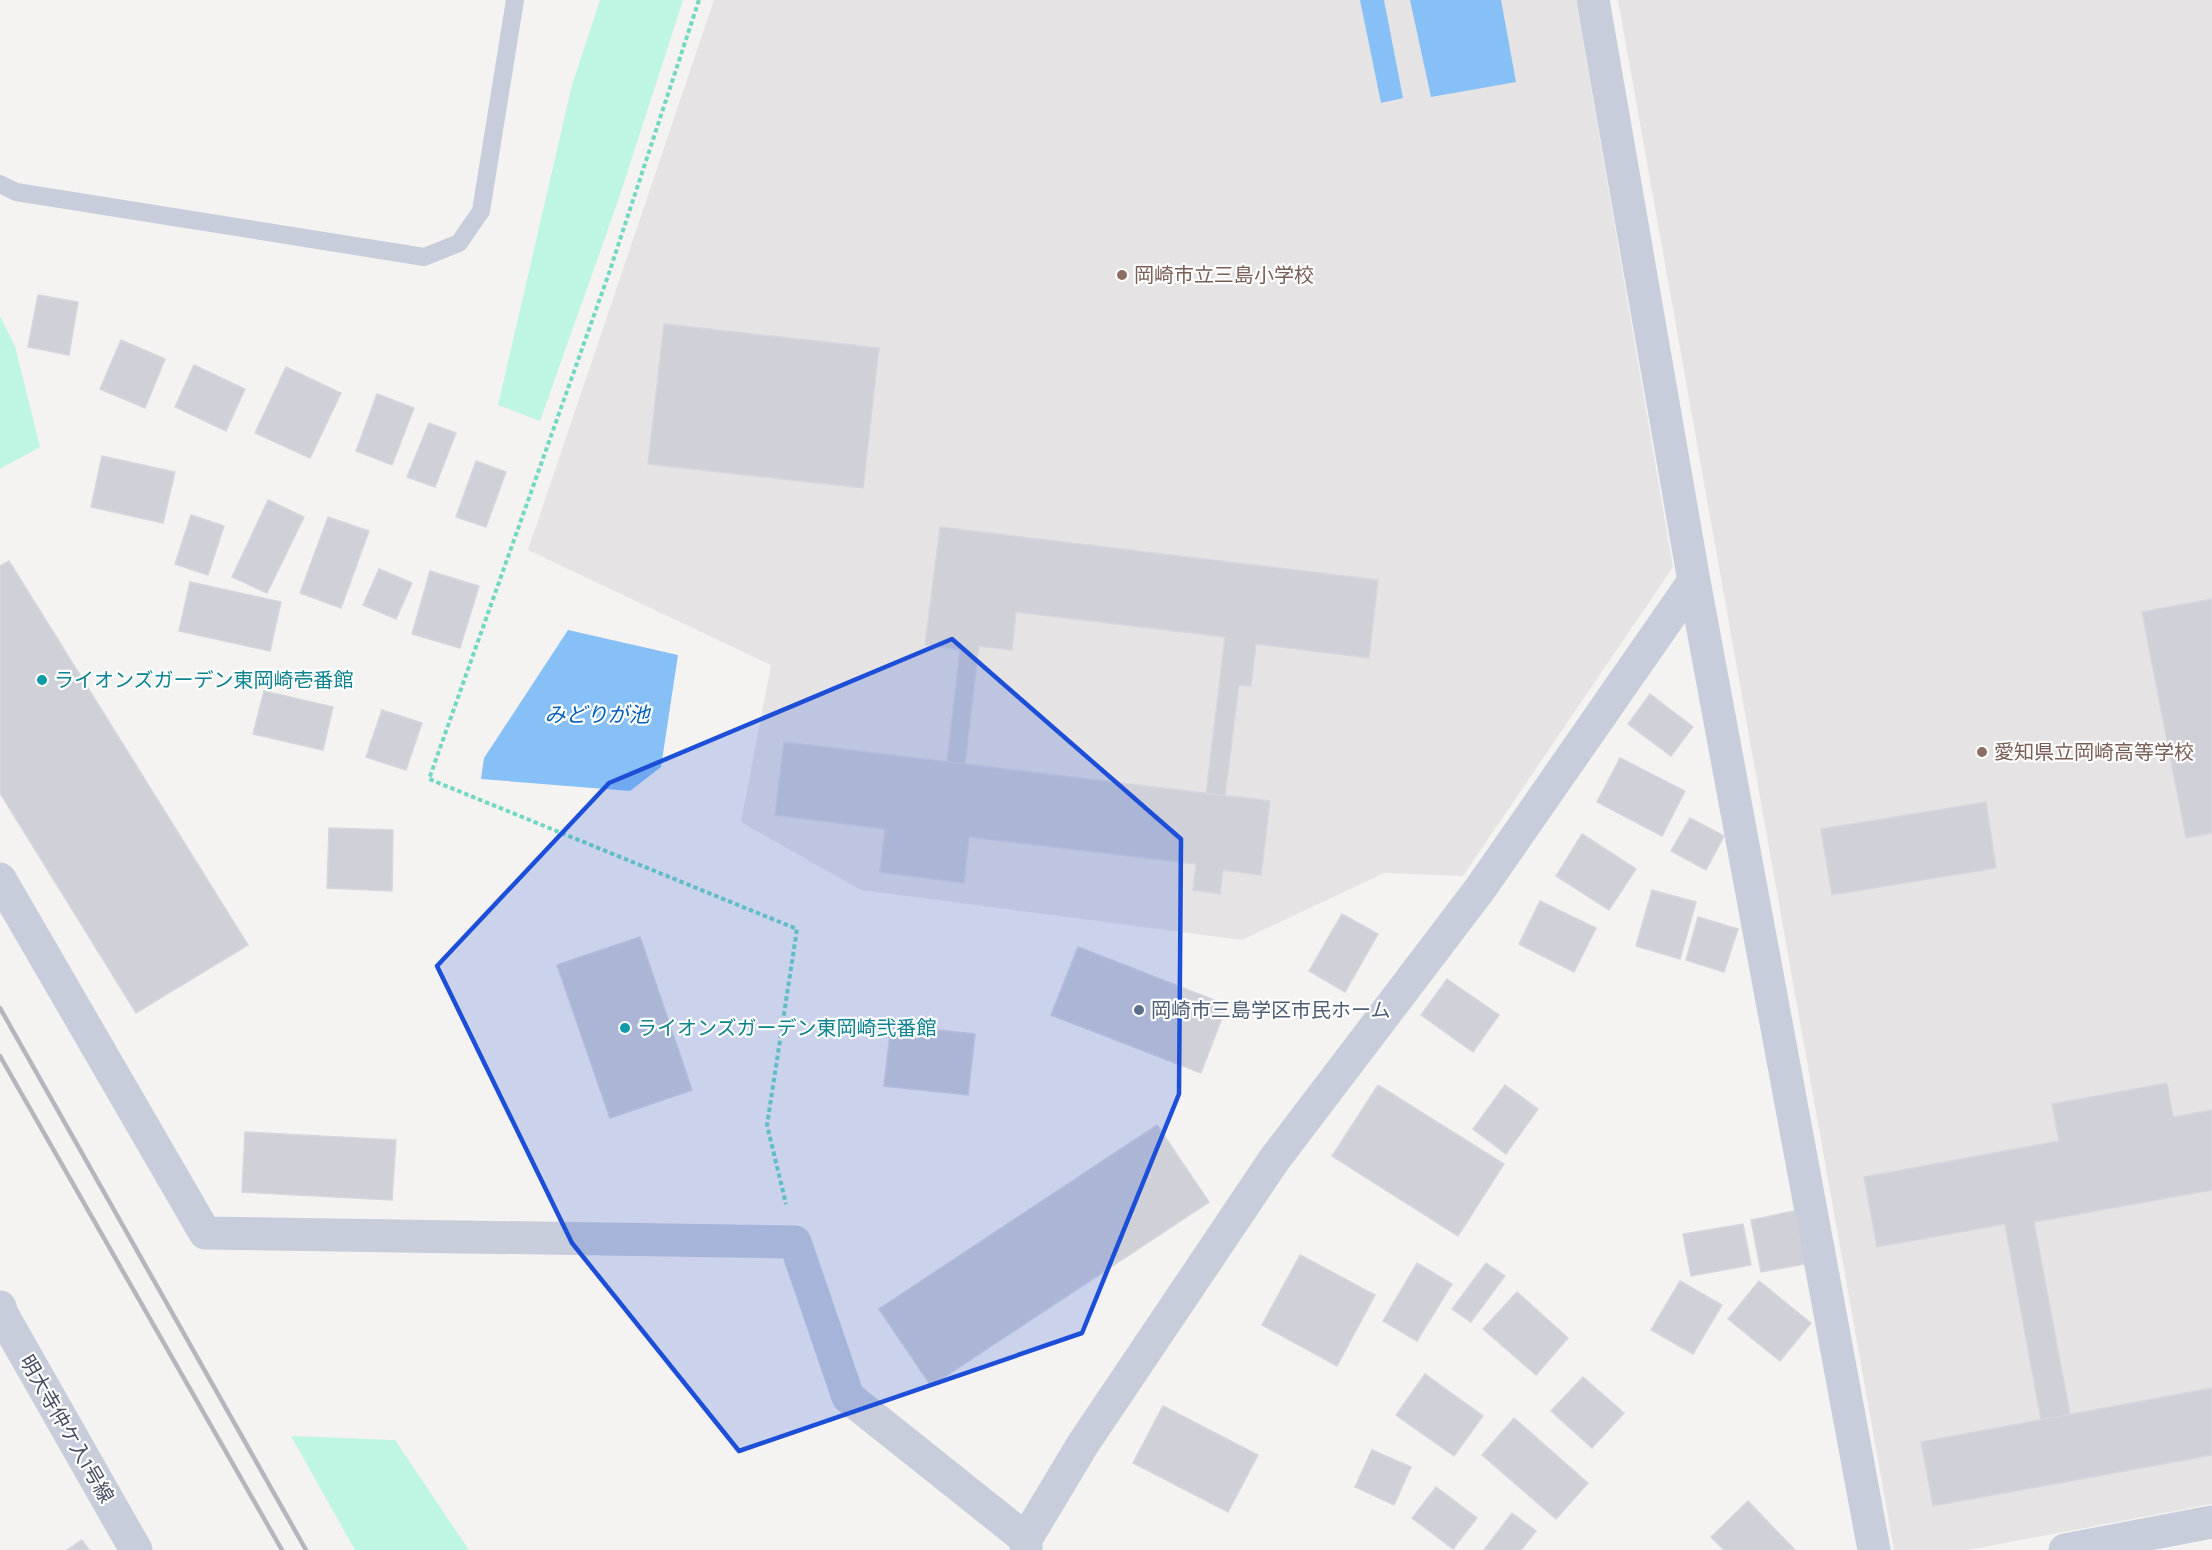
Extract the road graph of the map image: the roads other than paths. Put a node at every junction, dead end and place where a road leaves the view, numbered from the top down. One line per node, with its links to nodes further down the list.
1 (514, 0): 3 (lane)
2 (1593, 0): 4 (street)
3 (0, 184)
4 (1694, 581): 8 (street); 10 (street)
5 (0, 879): 8 (street)
6 (0, 1313): 9 (street, 明大寺仲ケ入1号線)
7 (2212, 1522): 11 (street)
8 (1026, 1544)
9 (136, 1550)
10 (1874, 1550)
11 (2067, 1550)

